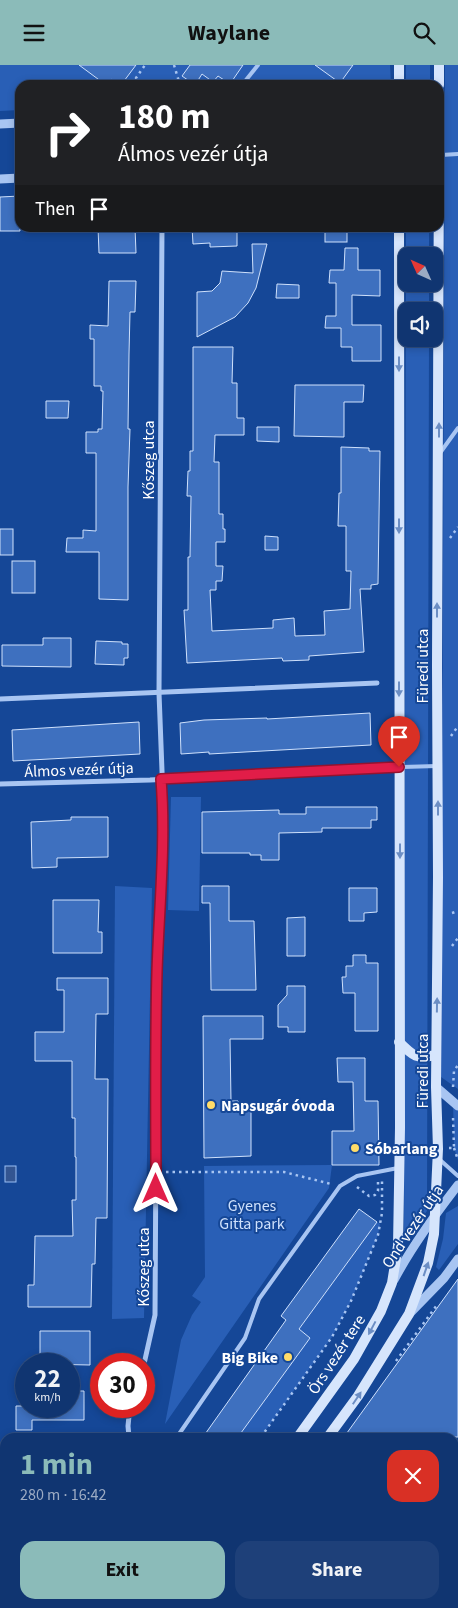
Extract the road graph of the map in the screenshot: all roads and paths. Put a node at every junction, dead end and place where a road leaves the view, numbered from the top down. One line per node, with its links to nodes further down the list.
1 (145, 65): 6 (path)
2 (174, 65): 7 (path)
3 (258, 65): 8 (lane)
4 (399, 65): 9 (main road)
5 (439, 65): 10 (main road)
6 (137, 80)
7 (178, 80)
8 (246, 80)
9 (399, 80)
10 (438, 80)
11 (15, 124): 12 (street)
12 (0, 125)
13 (458, 154): 14 (lane)
14 (444, 155)
15 (15, 178): 16 (street)
16 (0, 179)
17 (162, 232): 25 (street, Kőszeg utca)
18 (399, 232): 30 (main road, Füredi utca, one-way to 30)
19 (439, 232): 21 (main road, Füredi utca, one-way to 19)
20 (458, 428): 21 (lane)
21 (439, 455): 29 (main road, Füredi utca, one-way to 21)
22 (458, 527): 23 (path)
23 (450, 539)
24 (376, 683): 25 (street)
25 (159, 693): 26 (street); 31 (street, Kőszeg utca)
26 (0, 699)
27 (458, 726): 28 (path)
28 (451, 736)
29 (437, 766): 30 (lane); 38 (main road, Füredi utca, one-way to 29)
30 (399, 767): 31 (street, Álmos vezér útja); 37 (main road, Füredi utca, one-way to 37)
31 (161, 779): 32 (street, Álmos vezér útja); 47 (street, Kőszeg utca)
32 (0, 784)
33 (458, 911): 34 (path)
34 (452, 913)
35 (458, 938): 36 (path)
36 (452, 946)
37 (399, 1042): 38 (main road); 45 (main road, Füredi utca)
38 (436, 1055): 40 (main road, Füredi utca)
39 (458, 1065): 41 (path)
40 (436, 1087): 41 (street); 43 (main road, Füredi utca)
41 (455, 1104)
42 (454, 1148): 44 (path)
43 (438, 1159): 48 (lane); 51 (main road, Füredi utca)
44 (458, 1160)
45 (400, 1167): 46 (lane); 53 (main road, Füredi utca)
46 (380, 1171): 49 (lane); 49 (path); 61 (path)
47 (156, 1172): 49 (path); 56 (street, Kőszeg utca)
48 (458, 1176)
49 (341, 1185): 60 (lane)
50 (458, 1185): 51 (street, Ond vezér útja)
51 (436, 1215): 53 (street, Ond vezér útja); 55 (main road, one-way to 51)
52 (458, 1259): 55 (street)
53 (392, 1283): 62 (main road, Örs vezér tere, one-way to 62)
54 (440, 1299): 57 (path)
55 (409, 1314): 63 (main road, one-way to 55)
56 (146, 1353)
57 (394, 1364)
58 (129, 1418): 59 (street)
59 (129, 1433)
60 (180, 1433)
61 (264, 1433)
62 (301, 1433)
63 (331, 1433)

